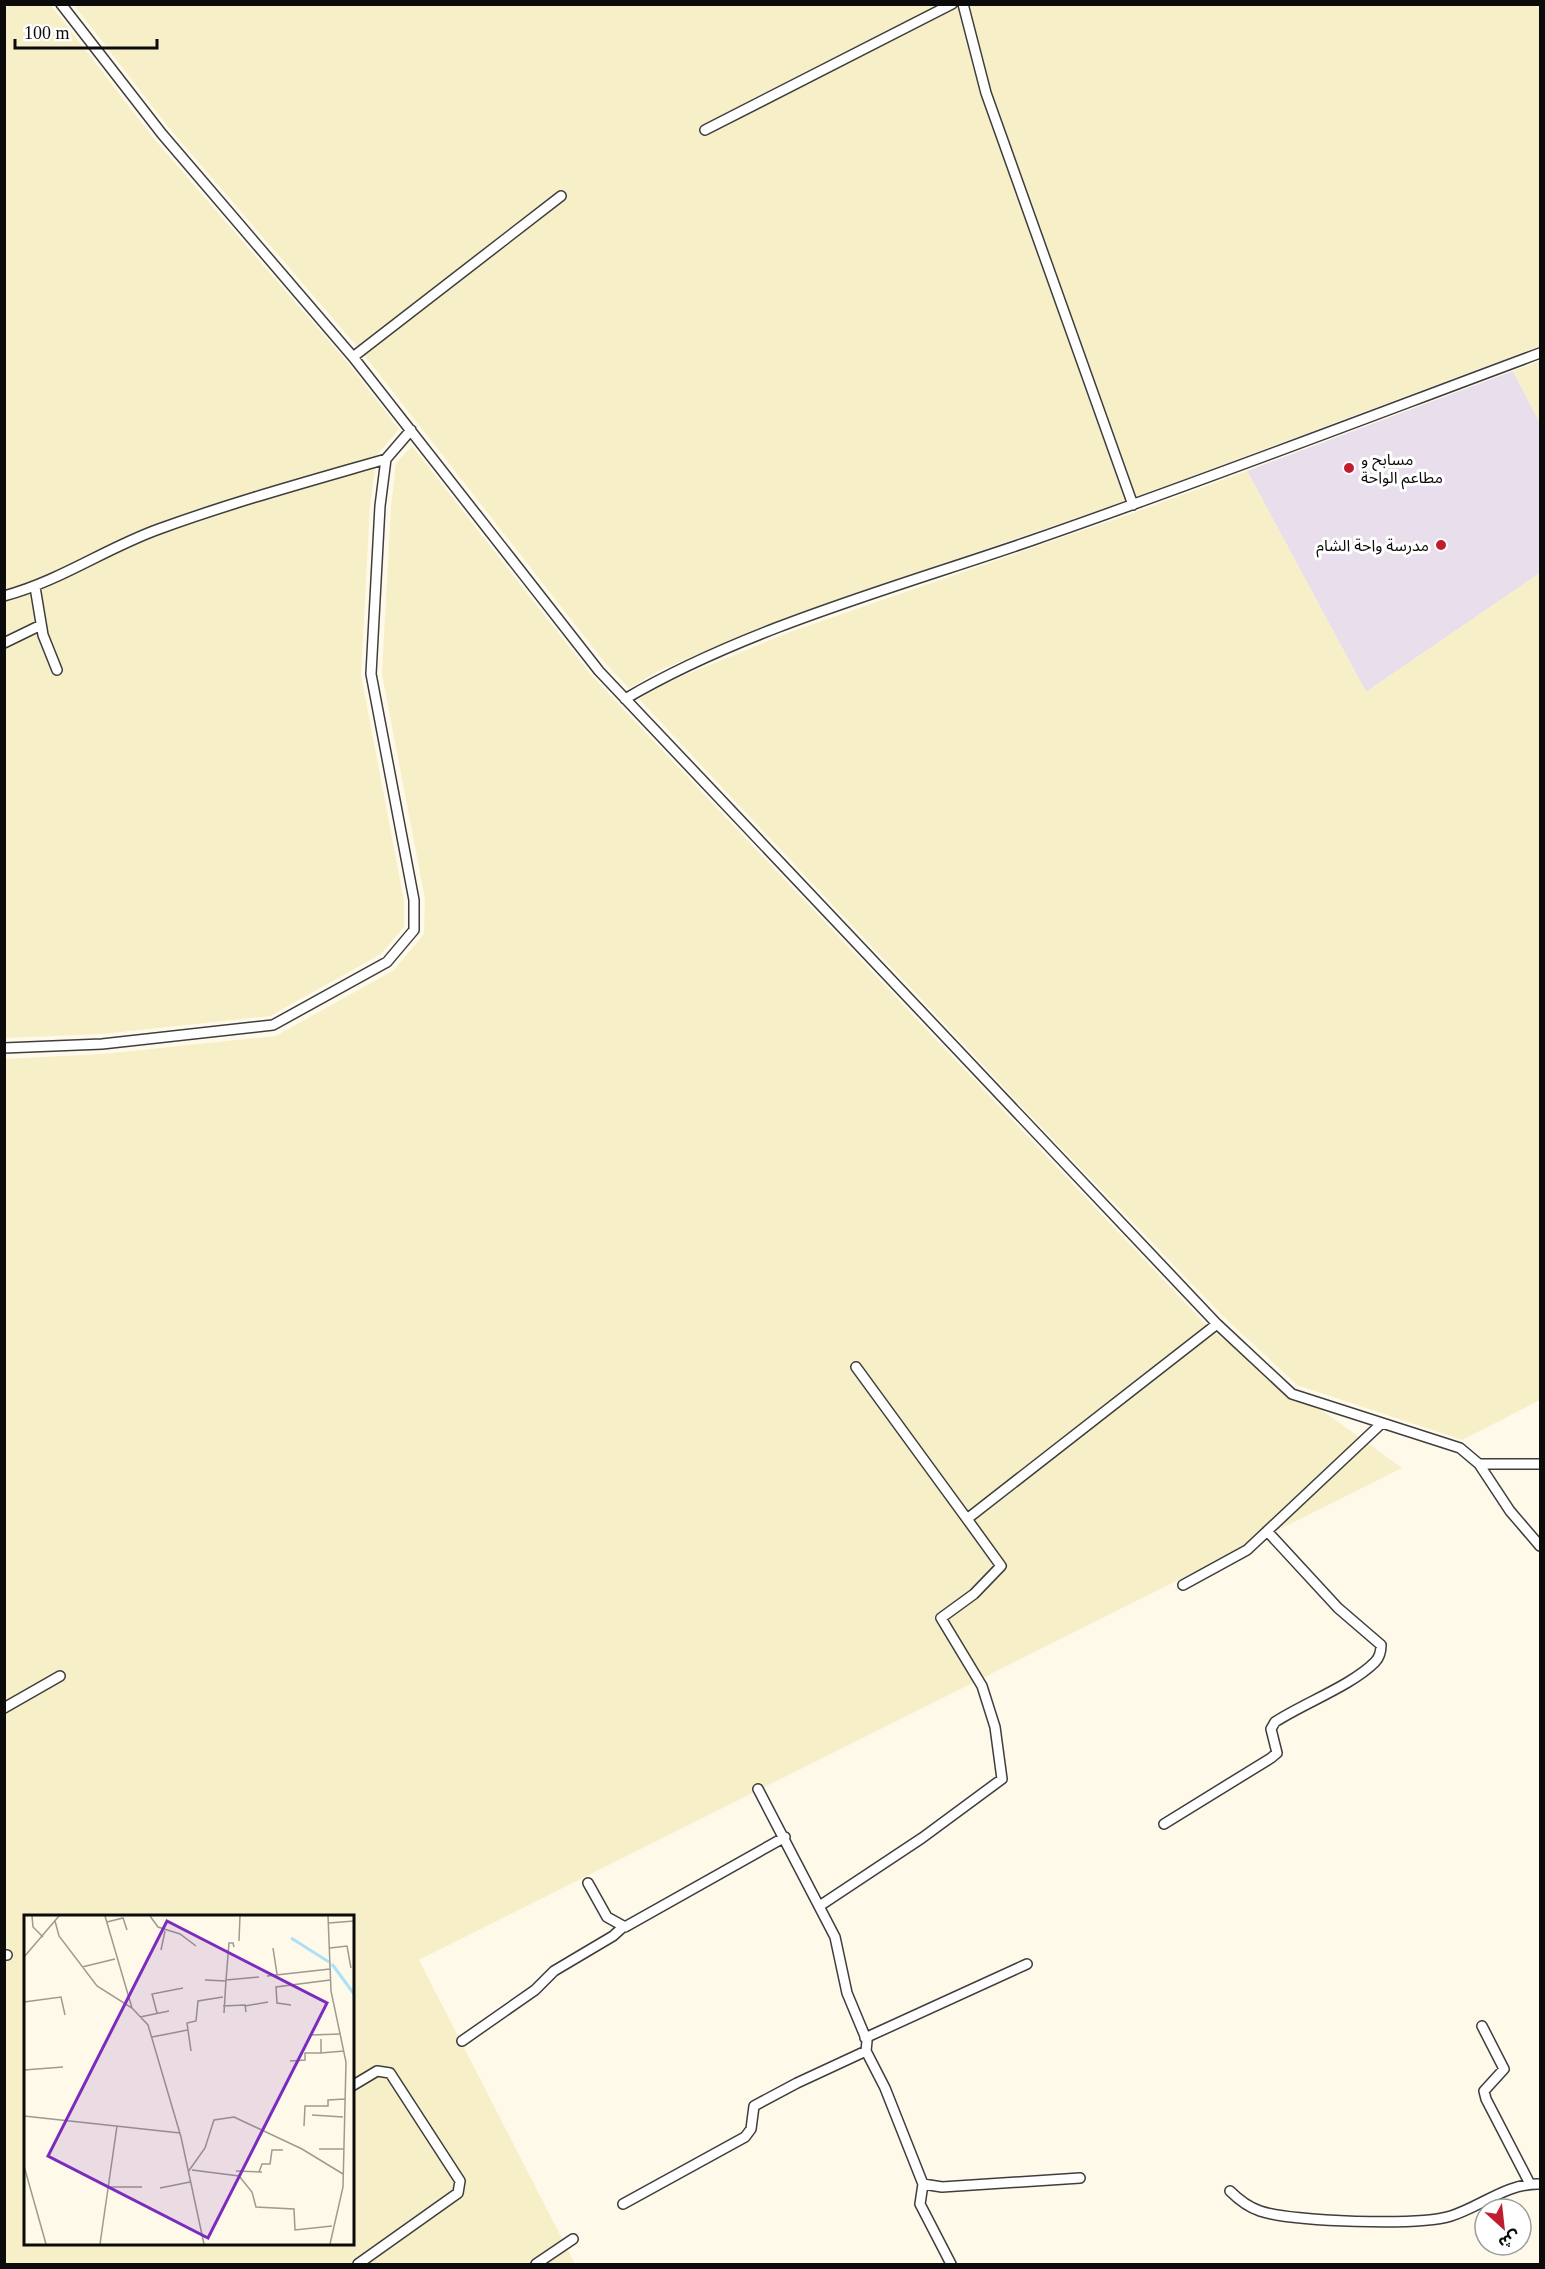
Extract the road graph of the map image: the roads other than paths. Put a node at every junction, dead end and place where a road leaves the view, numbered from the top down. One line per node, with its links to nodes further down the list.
1 (62, 4): 7 (street)
2 (952, 4): 4 (street)
3 (963, 4): 10 (street)
4 (705, 130)
5 (561, 196): 7 (street)
6 (1540, 353): 10 (street)
7 (353, 357): 8 (street)
8 (411, 430): 9 (street); 16 (street)
9 (386, 459): 11 (street); 17 (street)
10 (1133, 505): 16 (street)
11 (35, 587): 12 (street); 13 (street)
12 (4, 596)
13 (41, 625): 14 (street); 15 (street)
14 (4, 643)
15 (57, 670)
16 (625, 699): 18 (street)
17 (4, 1048)
18 (1217, 1324): 20 (street); 23 (street)
19 (856, 1367): 23 (street)
20 (1382, 1423): 21 (street); 24 (street)
21 (1479, 1464): 22 (street); 25 (street)
22 (1540, 1464)
23 (967, 1519): 33 (street)
24 (1267, 1531): 26 (street); 30 (street)
25 (1540, 1546)
26 (1183, 1585)
27 (60, 1676): 28 (street)
28 (4, 1708)
29 (758, 1789): 31 (street)
30 (1164, 1824)
31 (785, 1837): 33 (street); 34 (street)
32 (588, 1883): 34 (street)
33 (821, 1905): 37 (street)
34 (623, 1927): 38 (street)
35 (1027, 1964): 37 (street)
36 (1482, 2026): 43 (street)
37 (865, 2038): 39 (street)
38 (462, 2041)
39 (866, 2051): 42 (street); 46 (street)
40 (354, 2085): 48 (street)
41 (1080, 2178): 42 (street)
42 (923, 2184): 50 (street)
43 (1530, 2184): 44 (street); 45 (street)
44 (1540, 2184)
45 (1230, 2192)
46 (623, 2204)
47 (573, 2239): 49 (street)
48 (357, 2265)
49 (536, 2265)
50 (951, 2265)

